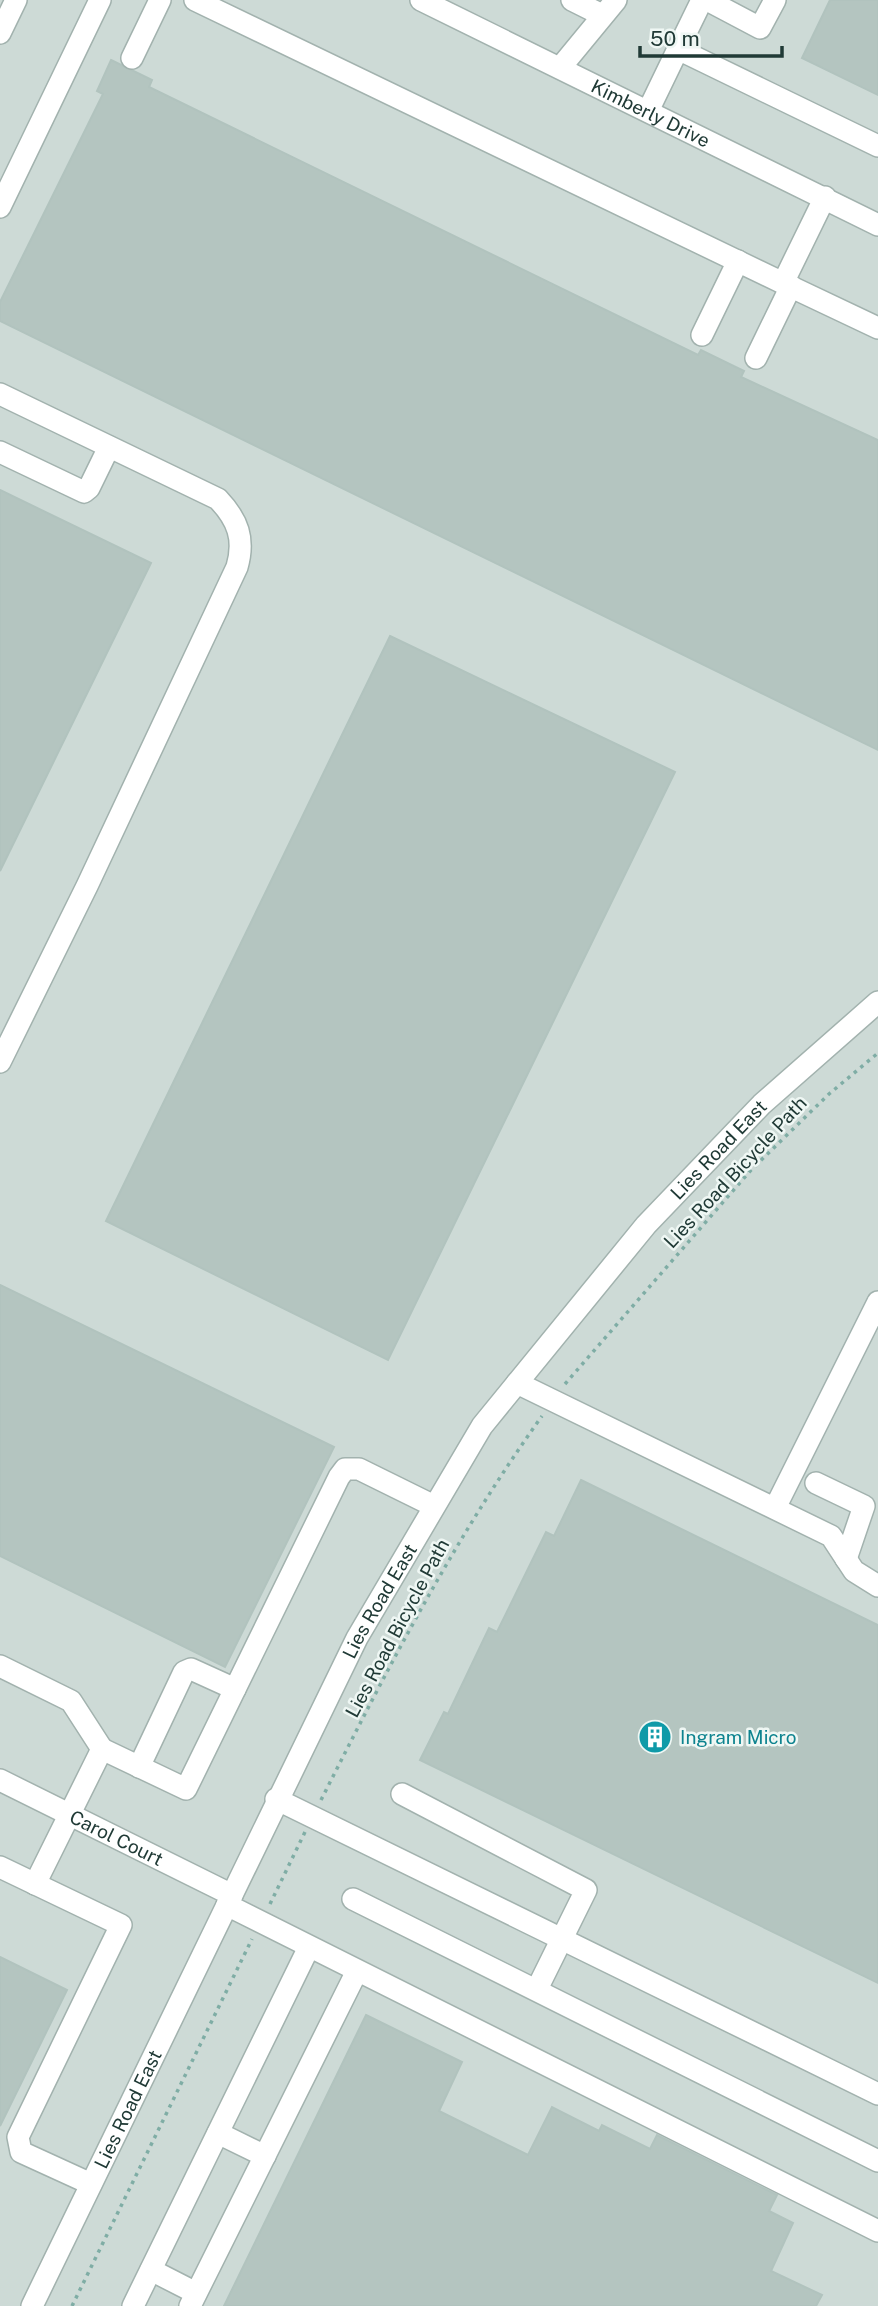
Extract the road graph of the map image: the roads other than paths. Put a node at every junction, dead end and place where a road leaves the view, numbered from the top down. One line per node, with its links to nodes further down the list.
1 (16, 0): 10 (street)
2 (100, 0): 17 (street)
3 (160, 0): 12 (street)
4 (195, 0): 19 (street)
5 (421, 0): 13 (street, Kimberly Drive)
6 (705, 0): 7 (street); 11 (street)
7 (775, 0)
8 (576, 1): 9 (street)
9 (609, 8): 13 (street)
10 (0, 33)
11 (678, 49): 14 (street); 15 (street)
12 (132, 58)
13 (560, 68): 14 (street, Kimberly Drive)
14 (648, 111): 16 (street, Kimberly Drive)
15 (878, 146)
16 (825, 197): 18 (street, Kimberly Drive); 20 (street)
17 (0, 206)
18 (878, 225)
19 (738, 261): 20 (street); 22 (street)
20 (787, 284): 21 (street); 23 (street)
21 (878, 328)
22 (702, 335)
23 (756, 358)
24 (0, 394): 25 (street)
25 (109, 446): 26 (street); 28 (street)
26 (0, 452)
27 (878, 1002): 30 (street, Lies Road East)
28 (0, 1062)
29 (878, 1302): 33 (street)
30 (517, 1383): 32 (street, Lies Road East); 33 (street)
31 (816, 1483): 34 (street)
32 (434, 1506): 37 (street); 42 (street, Lies Road East)
33 (775, 1508): 34 (street)
34 (846, 1559): 35 (street)
35 (878, 1586)
36 (0, 1667): 38 (street)
37 (235, 1689): 39 (street); 39 (street)
38 (102, 1749): 39 (street); 43 (street)
39 (139, 1767)
40 (0, 1780): 43 (street, Carol Court)
41 (402, 1794): 48 (street)
42 (276, 1799): 47 (street, Lies Road East); 48 (street)
43 (70, 1815): 45 (street); 47 (street, Carol Court)
44 (0, 1867): 45 (street)
45 (36, 1884): 55 (street)
46 (353, 1899): 51 (street)
47 (229, 1900): 49 (street, Carol Court); 58 (street, Lies Road East)
48 (563, 1940): 51 (street); 52 (street)
49 (309, 1947): 50 (street, Carol Court); 53 (street)
50 (357, 1971): 56 (street); 59 (street, Carol Court)
51 (537, 1989): 57 (street)
52 (878, 2094)
53 (218, 2133): 56 (street); 60 (street)
54 (0, 2142): 55 (street)
55 (21, 2152): 58 (street)
56 (265, 2156): 61 (street)
57 (878, 2161)
58 (91, 2184): 62 (street, Lies Road East)
59 (878, 2231)
60 (151, 2270): 61 (street); 63 (street)
61 (193, 2300)
62 (32, 2306)
63 (133, 2306)

